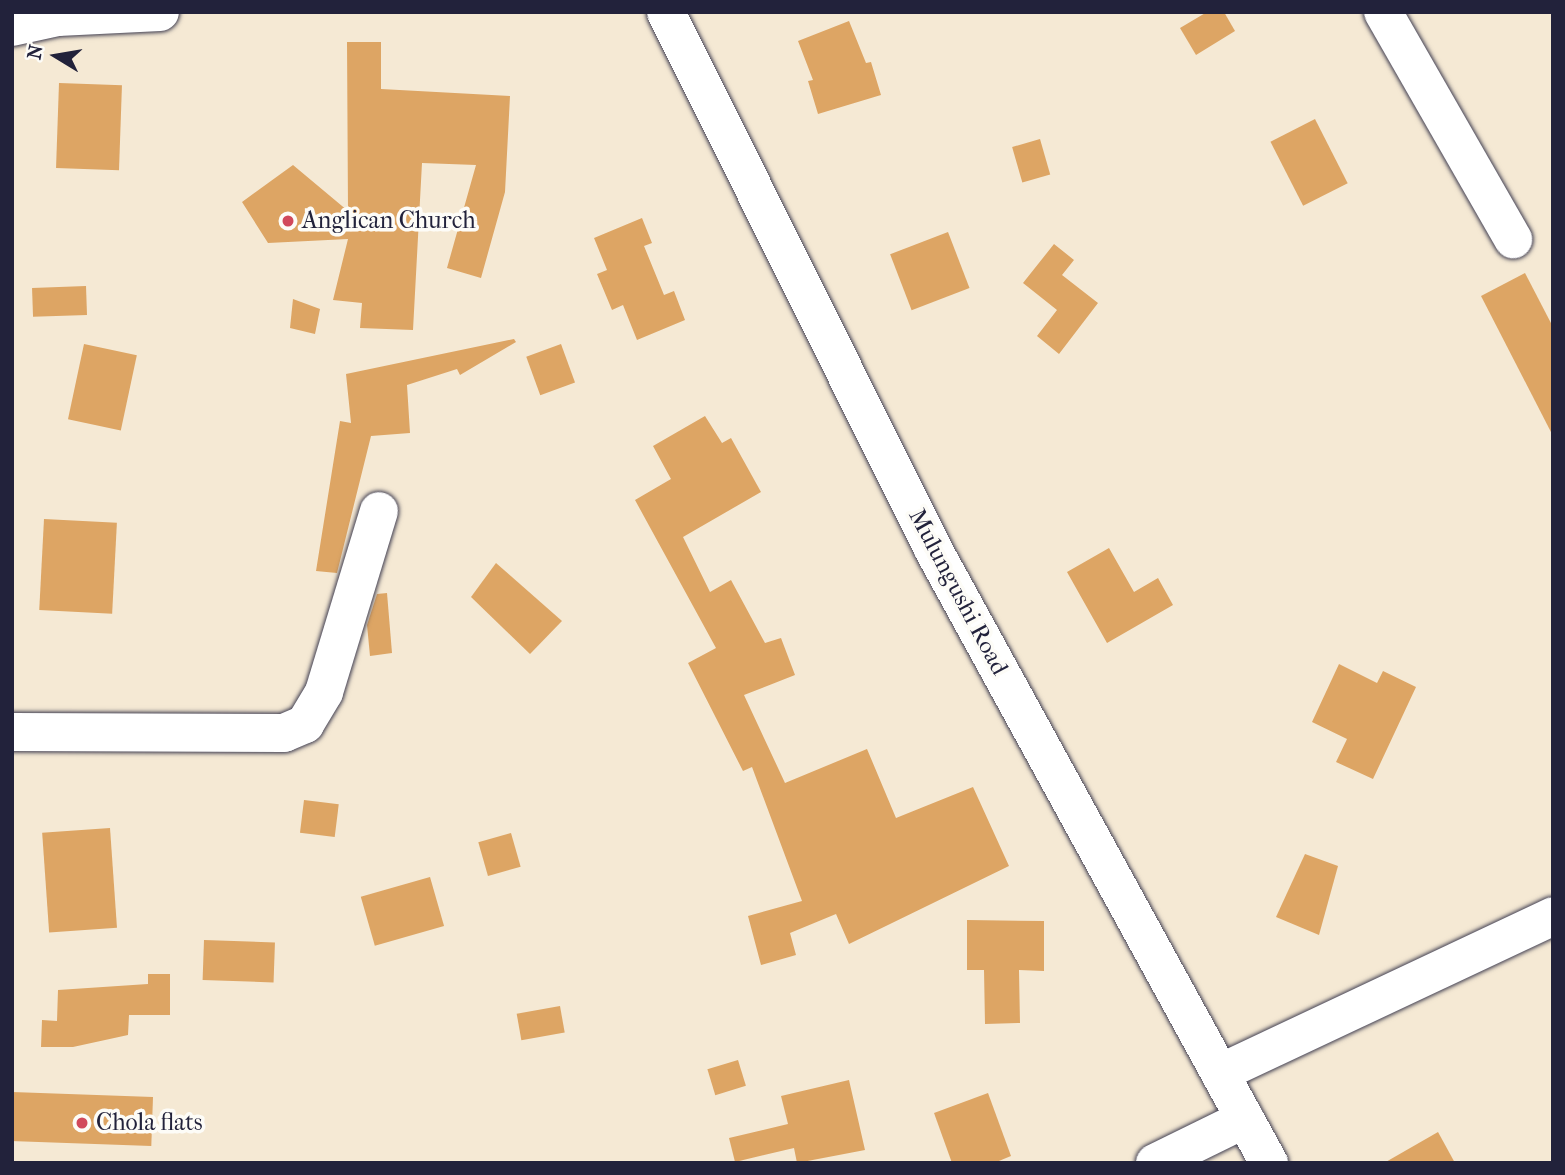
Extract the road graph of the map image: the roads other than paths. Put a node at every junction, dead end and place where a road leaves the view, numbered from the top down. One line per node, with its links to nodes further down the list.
1 (160, 12): 4 (street)
2 (666, 12): 9 (street, Mulungushi Road)
3 (1383, 12): 5 (street)
4 (12, 27)
5 (1513, 239)
6 (379, 511): 7 (street)
7 (12, 732)
8 (1553, 916): 9 (street)
9 (1220, 1073): 10 (street, Mulungushi Road)
10 (1245, 1119): 11 (street); 12 (street, Mulungushi Road)
11 (1155, 1163)
12 (1269, 1163)

